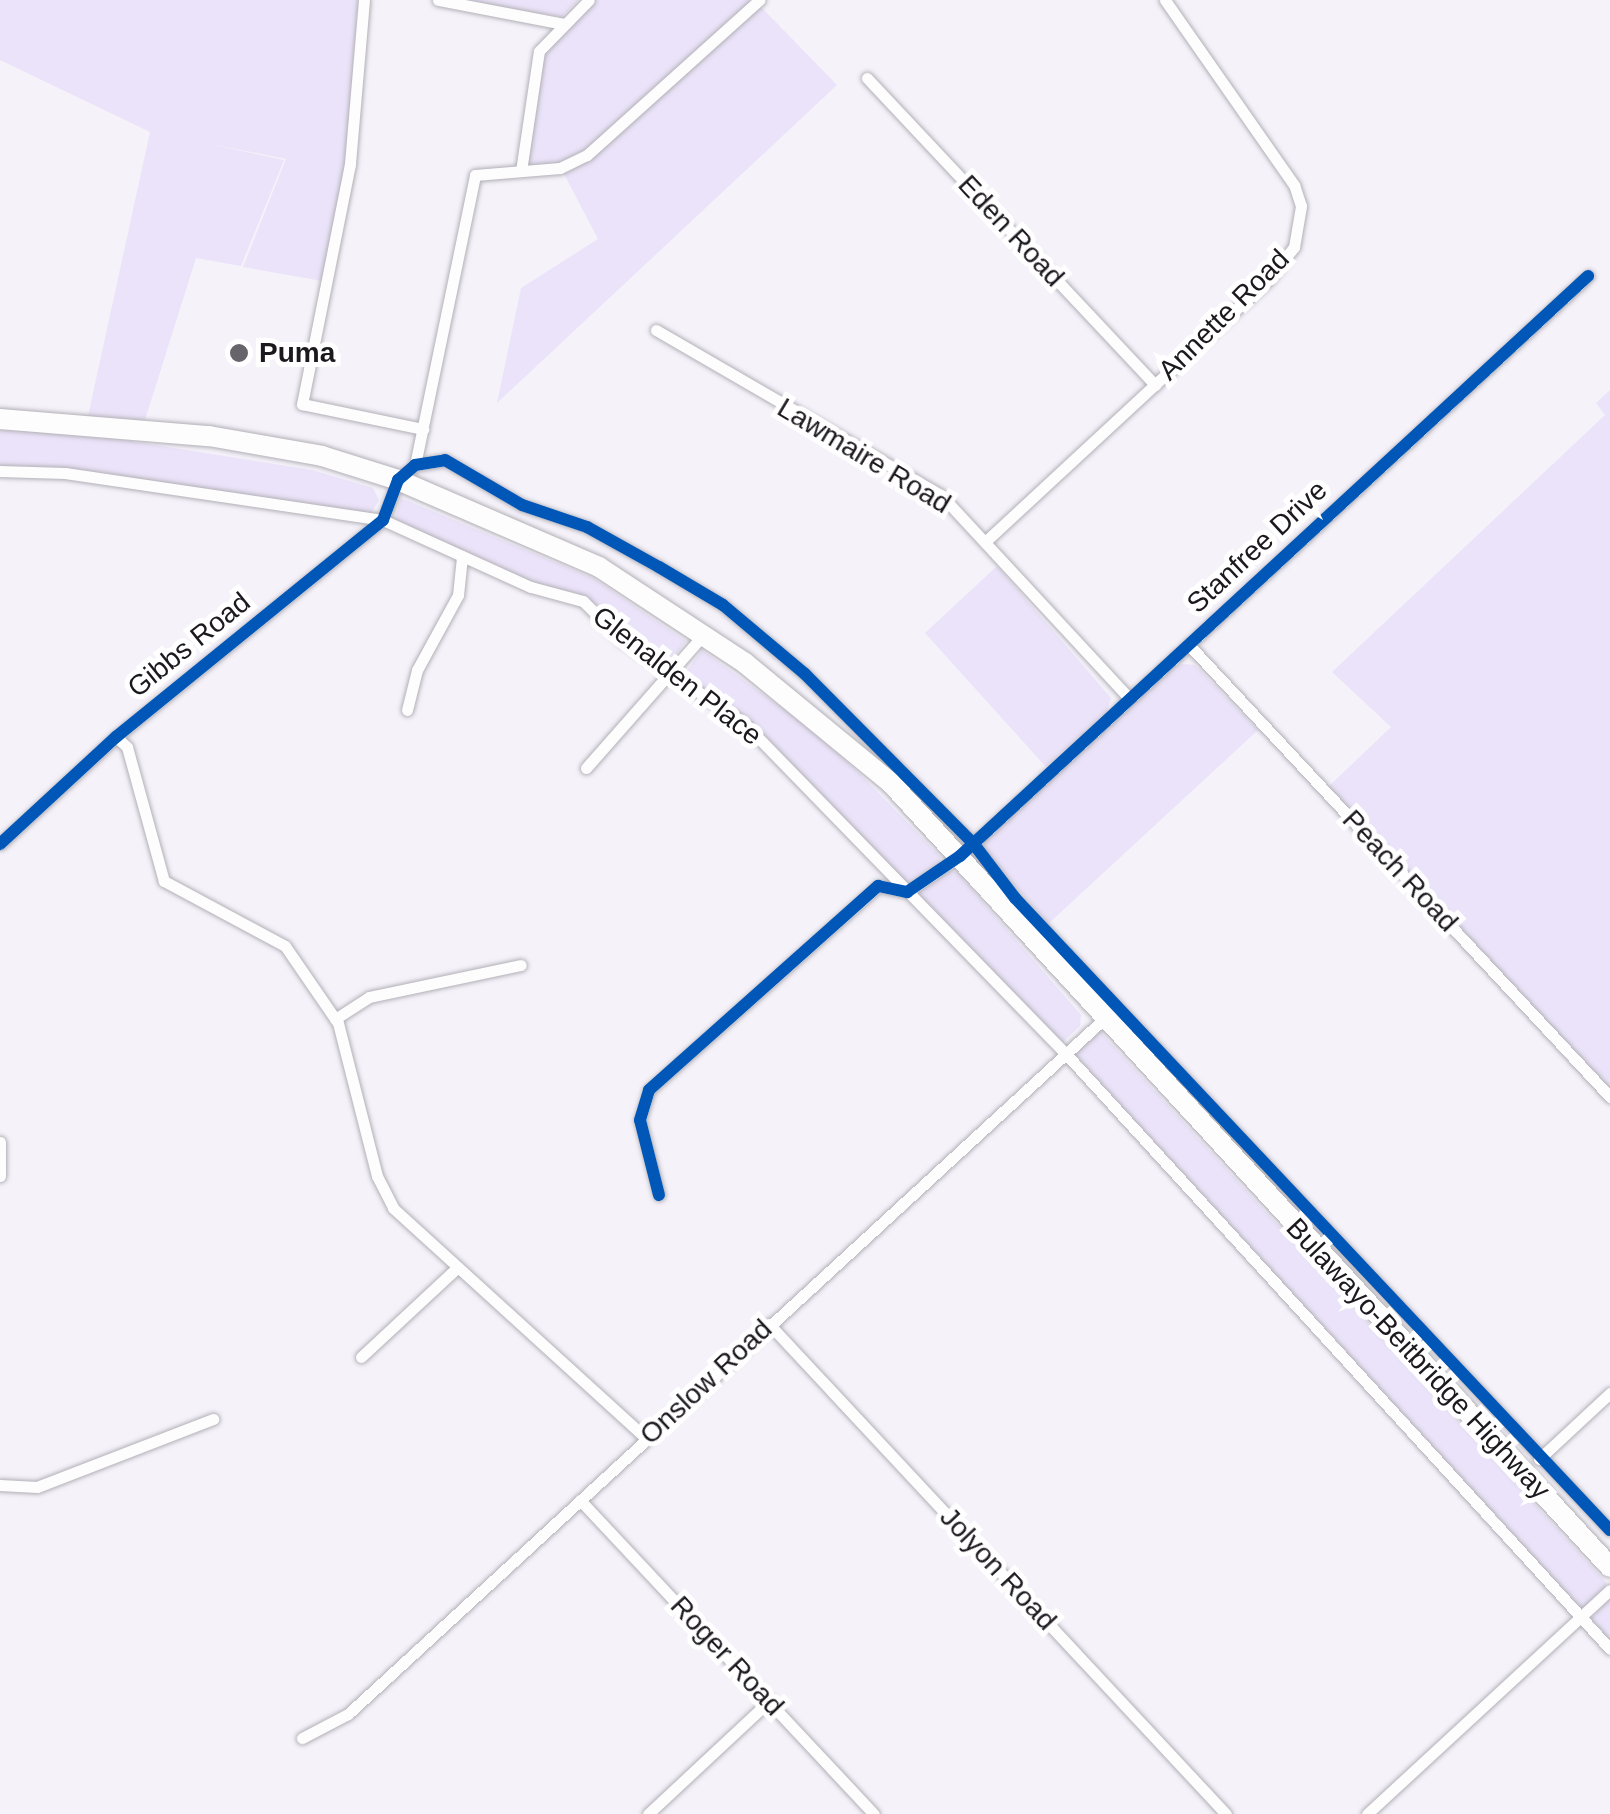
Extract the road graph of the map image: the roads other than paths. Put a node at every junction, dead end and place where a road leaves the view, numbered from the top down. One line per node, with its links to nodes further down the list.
1 (364, 0): 13 (street)
2 (438, 0): 6 (street)
3 (589, 0): 6 (street)
4 (759, 0): 8 (street)
5 (1165, 0): 11 (street, Annette Road)
6 (564, 24): 8 (street)
7 (867, 78): 11 (street, Eden Road)
8 (522, 172): 13 (street)
9 (1588, 276): 21 (street, Stanfree Drive)
10 (656, 330): 18 (street, Lawmaire Road)
11 (1156, 384): 18 (street, Annette Road)
12 (0, 419): 16 (highway, Bulawayo-Beitbridge Highway)
13 (422, 429): 14 (street)
14 (415, 465): 16 (street); 28 (street)
15 (0, 471): 17 (street, Glenalden Place)
16 (398, 480): 17 (street); 20 (highway, Bulawayo-Beitbridge Highway)
17 (383, 520): 19 (street, Glenalden Place); 25 (street, Gibbs Road)
18 (988, 540): 23 (street, Lawmaire Road)
19 (462, 556): 22 (street, Glenalden Place); 24 (street)
20 (704, 634): 22 (street); 28 (highway, Bulawayo-Beitbridge Highway)
21 (1189, 645): 23 (street, Stanfree Drive); 35 (street, Peach Road)
22 (672, 672): 26 (street); 29 (street, Glenalden Place)
23 (1129, 698): 28 (street, Stanfree Drive)
24 (406, 710)
25 (116, 736): 27 (street, Gibbs Road); 33 (street)
26 (586, 768)
27 (0, 844)
28 (967, 849): 29 (street, Stanfree Drive); 31 (highway, Bulawayo-Beitbridge Highway)
29 (907, 892): 34 (street, Glenalden Place); 40 (street)
30 (521, 965): 33 (street)
31 (1090, 988): 32 (highway, Bulawayo-Beitbridge Highway); 37 (street)
32 (1105, 1018): 34 (street, Onslow Road); 36 (highway, Bulawayo-Beitbridge Highway)
33 (335, 1019): 41 (street)
34 (1066, 1054): 42 (street, Onslow Road); 53 (street, Glenalden Place)
35 (1610, 1098)
36 (1211, 1134): 37 (street); 51 (highway, Bulawayo-Beitbridge Highway)
37 (1236, 1134): 47 (street)
38 (0, 1142): 39 (street)
39 (0, 1176)
40 (659, 1195)
41 (458, 1267): 43 (street); 46 (street)
42 (769, 1324): 46 (street, Onslow Road); 59 (street, Jolyon Road)
43 (361, 1357)
44 (1610, 1393): 47 (street)
45 (214, 1419): 48 (street)
46 (646, 1438): 49 (street, Onslow Road)
47 (1539, 1459): 50 (street)
48 (0, 1484)
49 (580, 1500): 55 (street, Roger Road); 56 (street, Onslow Road)
50 (1610, 1530)
51 (1610, 1568)
52 (1610, 1590): 53 (street)
53 (1581, 1617): 54 (street, Glenalden Place); 60 (street)
54 (1610, 1649)
55 (770, 1701): 57 (street); 58 (street, Roger Road)
56 (302, 1738)
57 (648, 1814)
58 (874, 1814)
59 (1226, 1814)
60 (1367, 1814)

